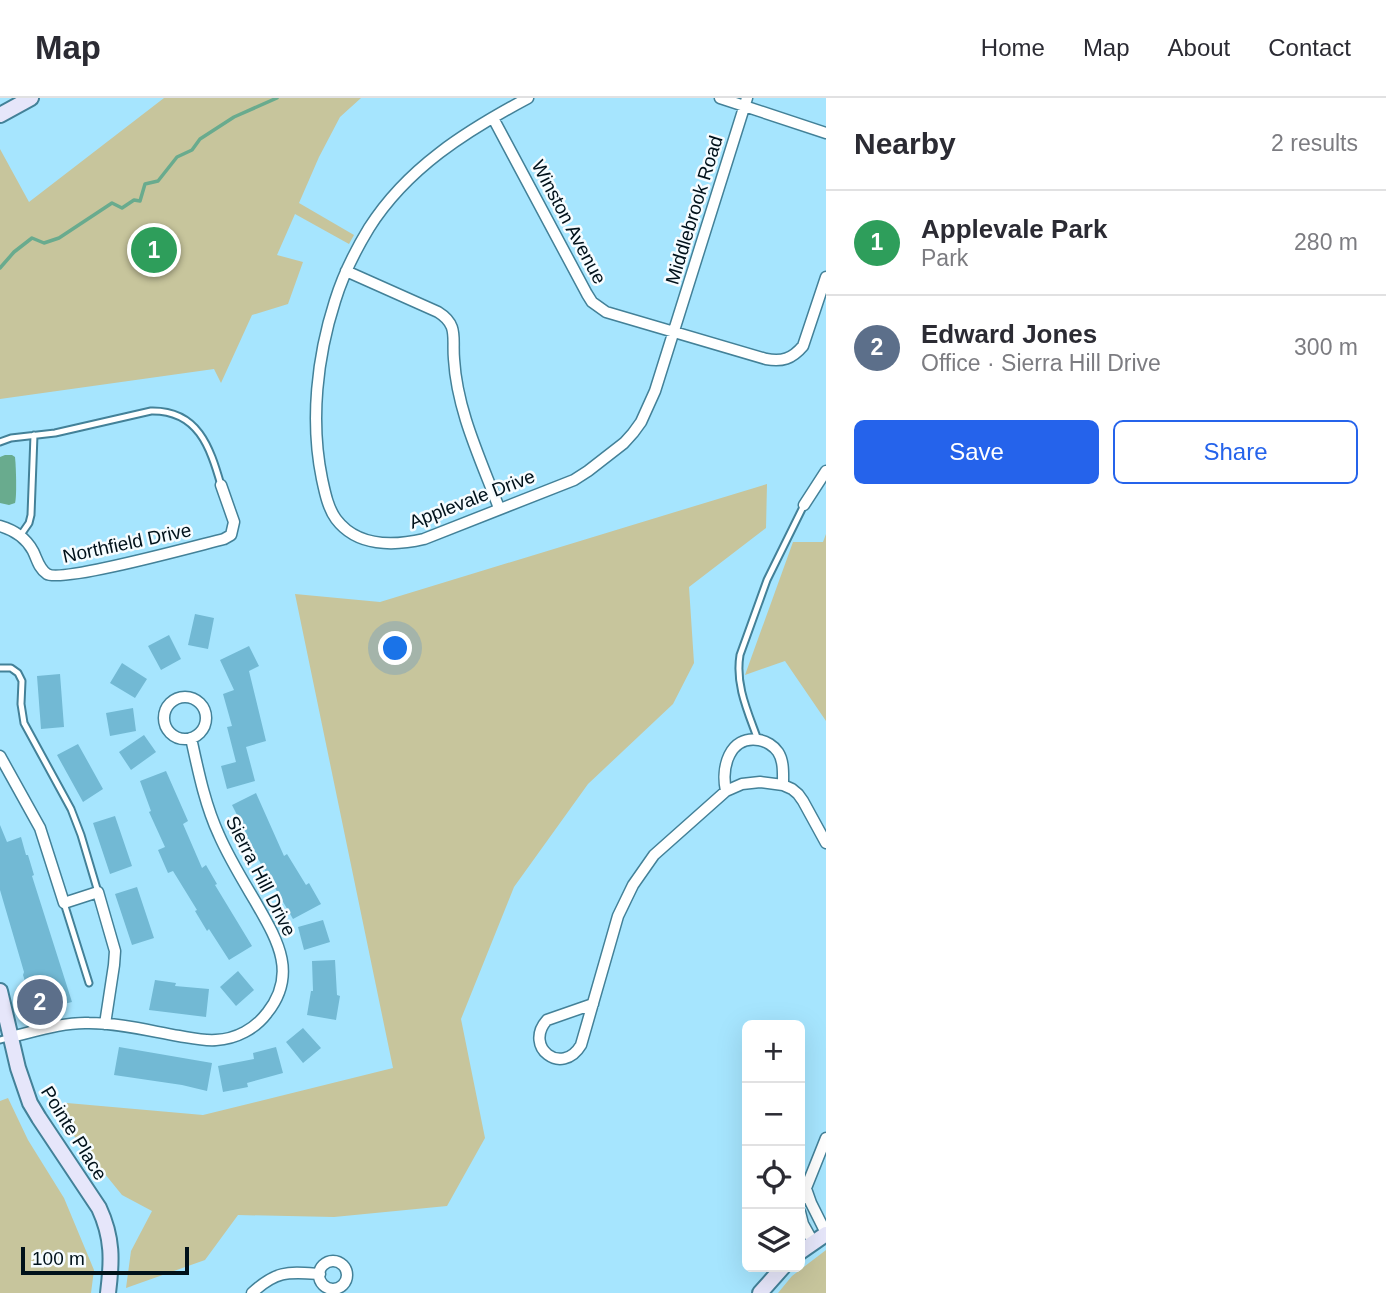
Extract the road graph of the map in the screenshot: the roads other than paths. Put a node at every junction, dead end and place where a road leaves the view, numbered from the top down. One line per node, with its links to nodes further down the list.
1 (31, 98): 5 (street)
2 (528, 98): 6 (street, Applevale Drive)
3 (720, 98): 4 (street)
4 (746, 102): 7 (street); 10 (street, Middlebrook Road)
5 (0, 115)
6 (492, 118): 8 (street, Applevale Drive); 10 (street, Winston Avenue)
7 (826, 133)
8 (346, 271): 16 (street); 16 (street, Applevale Drive)
9 (826, 277): 10 (street, Winston Avenue)
10 (674, 332): 16 (street, Applevale Drive)
11 (34, 435): 12 (lane); 14 (lane); 18 (lane)
12 (0, 442)
13 (826, 471): 15 (street)
14 (221, 485): 18 (street, Northfield Drive)
15 (804, 505): 21 (lane)
16 (499, 508)
17 (0, 526): 18 (street)
18 (20, 536)
19 (0, 668): 26 (lane)
20 (191, 738): 20 (street); 31 (street, Sierra Hill Drive)
21 (758, 740): 23 (street); 24 (street)
22 (0, 755): 27 (street)
23 (783, 785): 24 (street); 25 (street)
24 (726, 791): 30 (street)
25 (826, 843)
26 (98, 892): 27 (street); 31 (street)
27 (64, 903): 28 (lane)
28 (89, 983)
29 (0, 991): 32 (street, Pointe Place)
30 (593, 1004): 30 (street)
31 (105, 1024): 32 (street, Sierra Hill Drive)
32 (5, 1038): 42 (street, Pointe Place)
33 (826, 1138): 34 (street)
34 (806, 1186): 35 (street); 37 (street)
35 (805, 1189)
36 (805, 1228): 38 (street)
37 (826, 1233): 38 (street)
38 (813, 1242): 39 (street)
39 (805, 1248)
40 (779, 1272): 44 (street)
41 (320, 1273): 43 (street)
42 (108, 1293)
43 (252, 1293)
44 (760, 1293)

